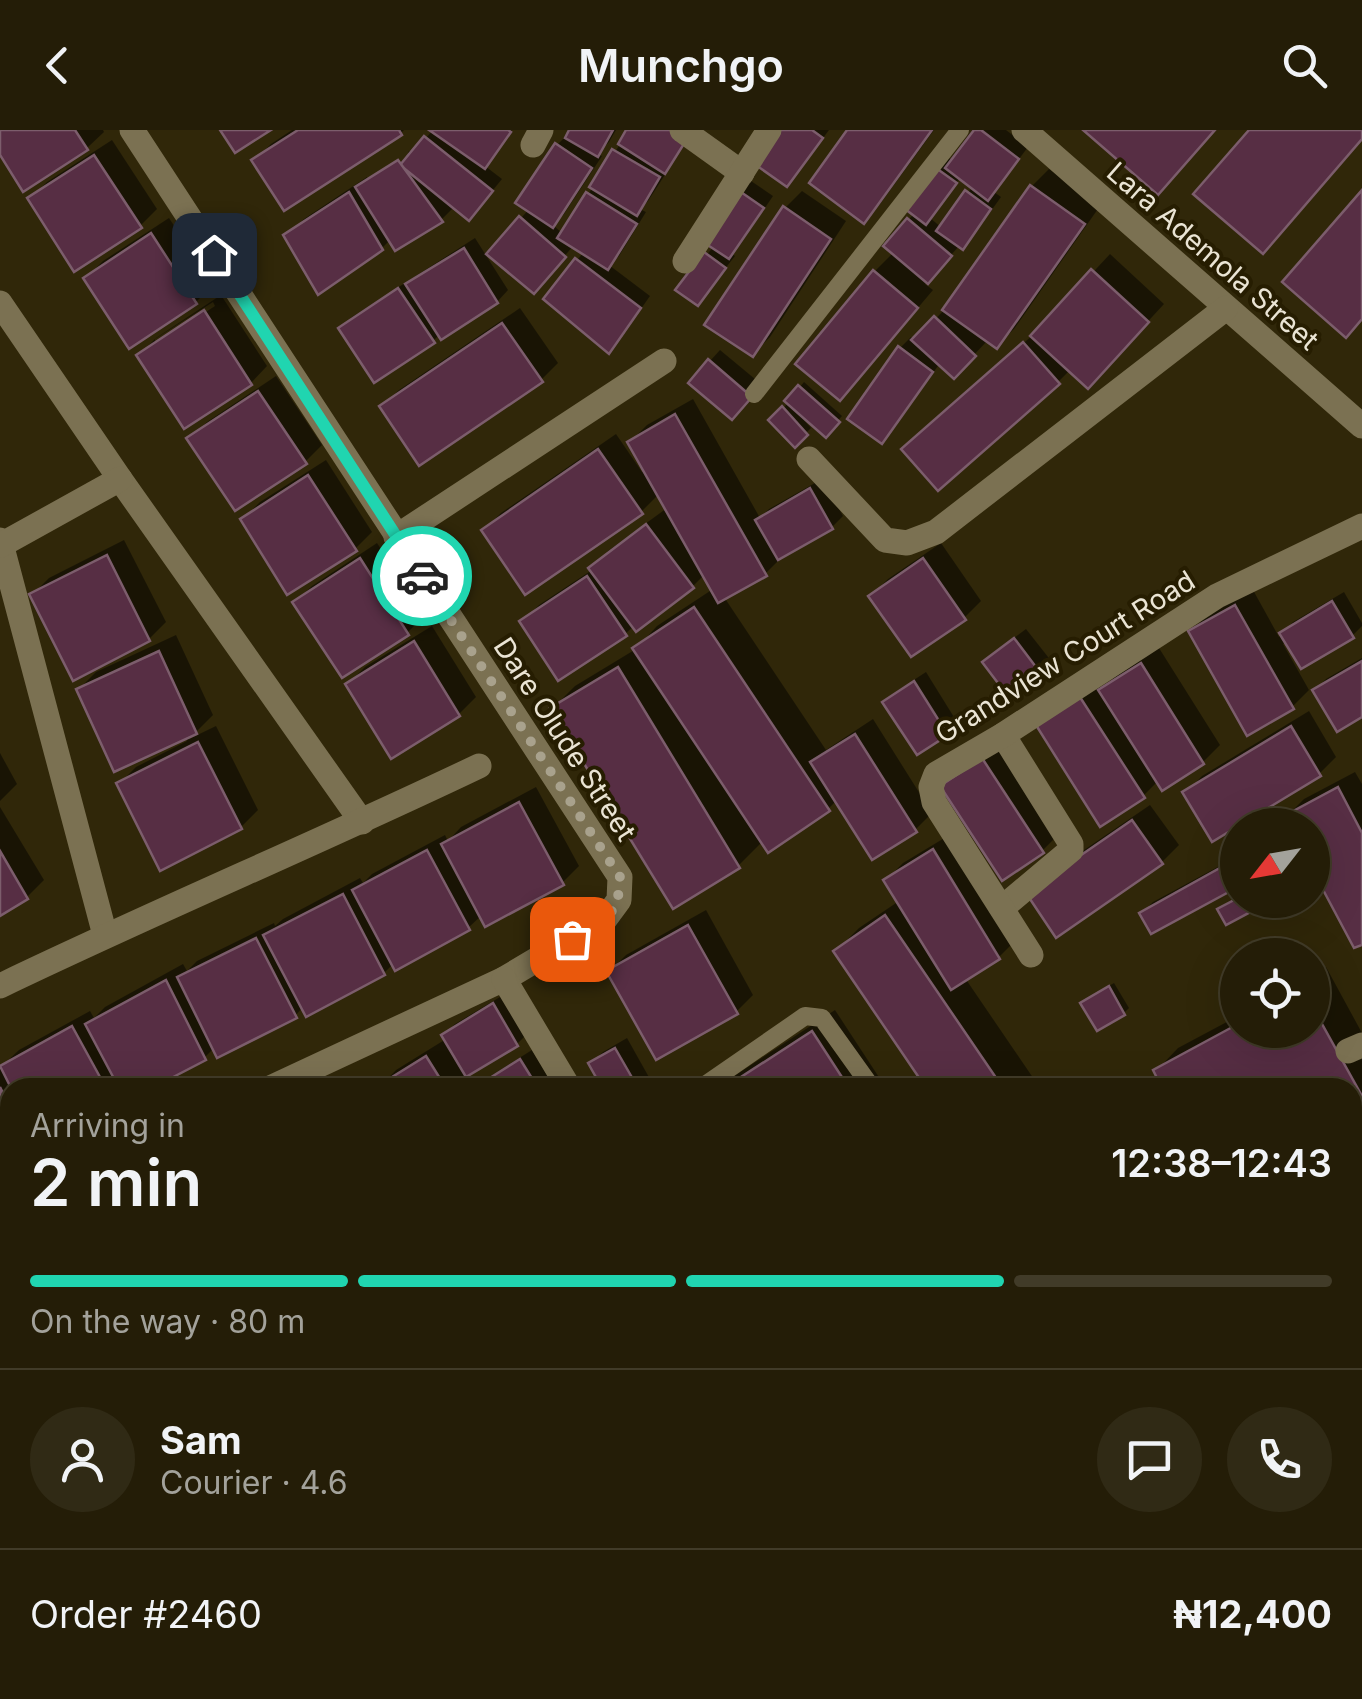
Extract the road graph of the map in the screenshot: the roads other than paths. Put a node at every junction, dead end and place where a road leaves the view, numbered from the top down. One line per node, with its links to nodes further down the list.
1 (132, 130): 16 (street, Dare Olude Street)
2 (682, 130): 6 (street)
3 (769, 130): 6 (street)
4 (960, 130): 11 (lane)
5 (1024, 130): 9 (street, Lara Ademola Street)
6 (742, 172): 7 (street)
7 (686, 261)
8 (0, 303): 14 (street)
9 (1226, 308): 12 (street, Lara Ademola Street); 13 (street)
10 (664, 362): 16 (street)
11 (754, 394)
12 (1362, 426)
13 (810, 459)
14 (120, 479): 17 (street); 20 (street)
15 (1362, 526): 18 (street, Grandview Court Road)
16 (396, 537): 24 (street, Dare Olude Street)
17 (0, 542): 22 (street)
18 (1003, 735): 21 (street); 21 (street, Grandview Court Road)
19 (479, 766): 20 (street)
20 (362, 822): 22 (street)
21 (1002, 908): 23 (street, Grandview Court Road)
22 (105, 936): 25 (street)
23 (1031, 955)
24 (504, 980): 26 (street, Dare Olude Street); 27 (street)
25 (0, 986)
26 (292, 1078)
27 (563, 1078)
28 (715, 1078): 29 (lane)
29 (865, 1078)

